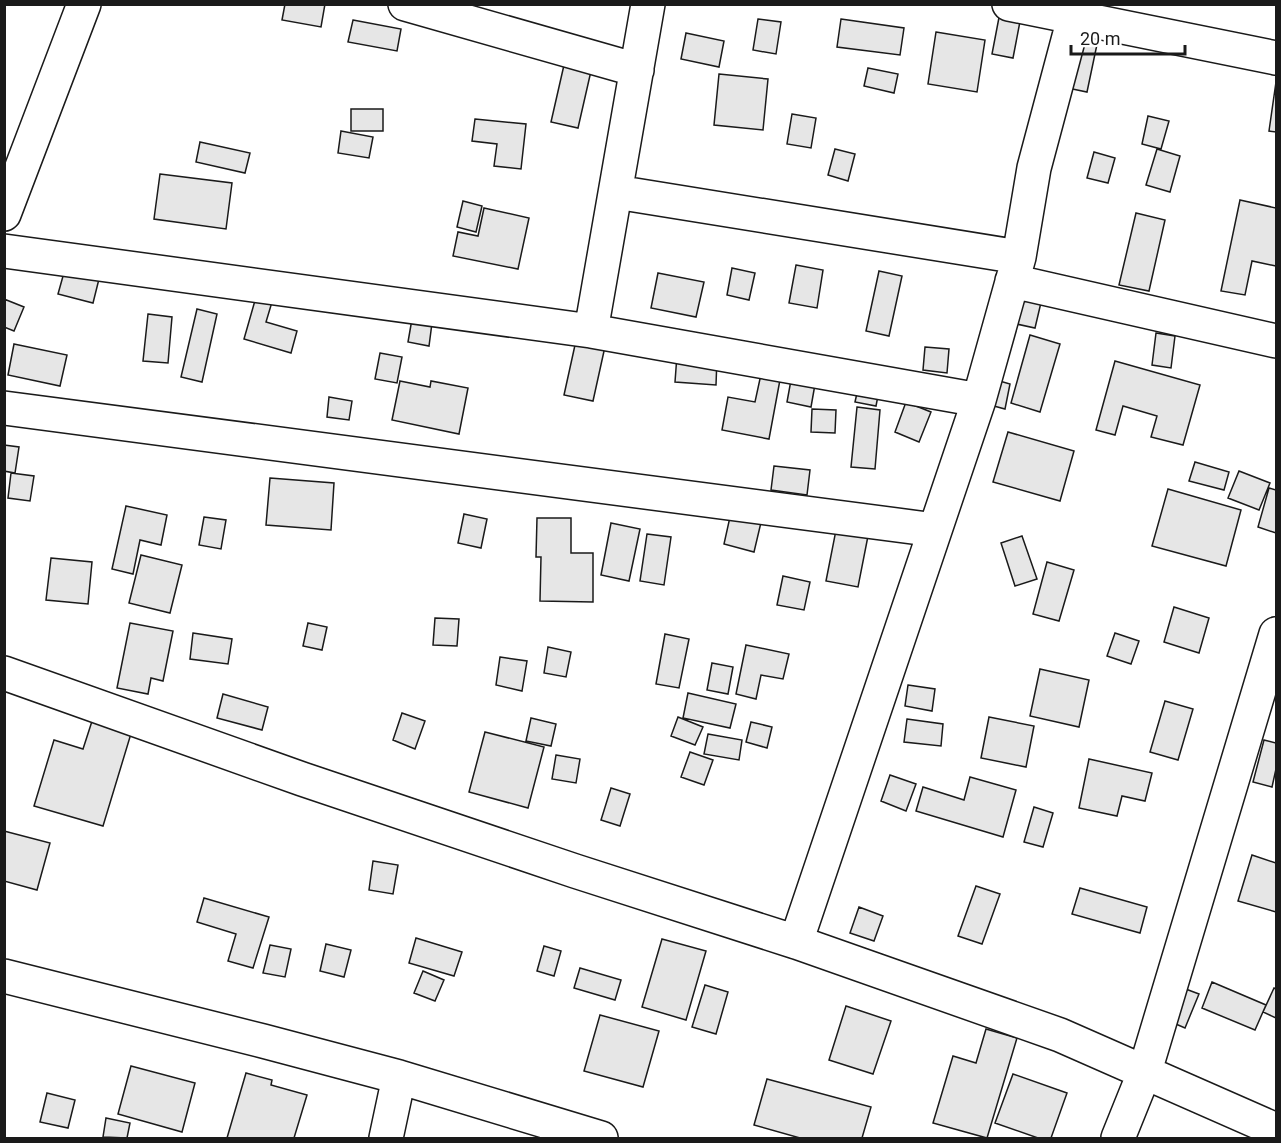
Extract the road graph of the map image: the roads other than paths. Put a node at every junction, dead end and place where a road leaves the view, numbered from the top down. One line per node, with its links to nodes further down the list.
1 (84, 4): 9 (street)
2 (405, 4): 7 (street)
3 (648, 4): 7 (street)
4 (1009, 4): 5 (street)
5 (1074, 11): 6 (street); 11 (street)
6 (1276, 58)
7 (637, 70): 8 (street)
8 (616, 192): 11 (street); 12 (street)
9 (4, 214)
10 (4, 251): 12 (street)
11 (1016, 269): 13 (street); 14 (street)
12 (591, 332): 14 (street)
13 (1276, 341)
14 (979, 400): 16 (street)
15 (4, 408): 16 (street)
16 (935, 530): 20 (street)
17 (1276, 634): 19 (street)
18 (4, 673): 20 (street)
19 (1264, 721): 22 (street)
20 (796, 942): 22 (street)
21 (4, 976): 23 (street)
22 (1145, 1071): 24 (street); 27 (street)
23 (399, 1077): 25 (street); 26 (street)
24 (1276, 1130)
25 (386, 1138)
26 (601, 1138)
27 (1118, 1138)

